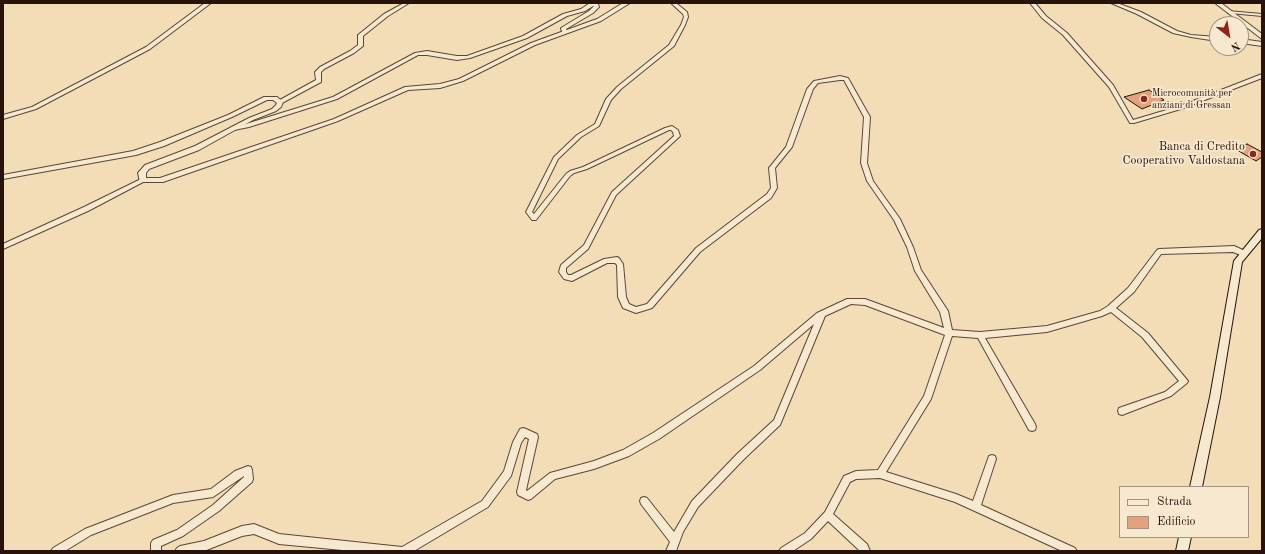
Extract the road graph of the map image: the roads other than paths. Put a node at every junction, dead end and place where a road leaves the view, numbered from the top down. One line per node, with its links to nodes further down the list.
1 (208, 3): 17 (street)
2 (407, 3): 16 (street)
3 (626, 3): 10 (street)
4 (673, 3): 26 (street)
5 (1032, 3): 15 (street)
6 (1114, 3): 12 (street)
7 (1219, 3): 8 (street)
8 (1230, 12): 9 (street); 11 (street)
9 (1262, 15)
10 (565, 32): 18 (street); 20 (street)
11 (1262, 37)
12 (1209, 38)
13 (1249, 42): 14 (street)
14 (1262, 44)
15 (1262, 76)
16 (280, 102): 18 (street); 19 (street)
17 (3, 117)
18 (234, 128): 20 (street)
19 (3, 177)
20 (143, 180): 22 (street)
21 (1262, 232): 23 (main road)
22 (3, 247)
23 (1243, 252): 24 (street); 32 (main road)
24 (1111, 308): 27 (street); 28 (street)
25 (822, 314): 26 (street); 37 (street); 42 (street)
26 (949, 333): 27 (street); 31 (street)
27 (980, 335): 29 (street)
28 (1122, 411)
29 (1032, 427)
30 (992, 459): 34 (street)
31 (880, 474): 34 (street); 35 (street)
32 (1196, 486)
33 (644, 501): 37 (street)
34 (976, 506): 46 (street)
35 (828, 515): 44 (street); 45 (street)
36 (1185, 538): 47 (main road)
37 (675, 541): 43 (street)
38 (56, 551): 39 (street)
39 (156, 551)
40 (180, 551): 41 (street)
41 (400, 551)
42 (404, 551)
43 (671, 551)
44 (784, 551)
45 (865, 551)
46 (1072, 551)
47 (1182, 551)

